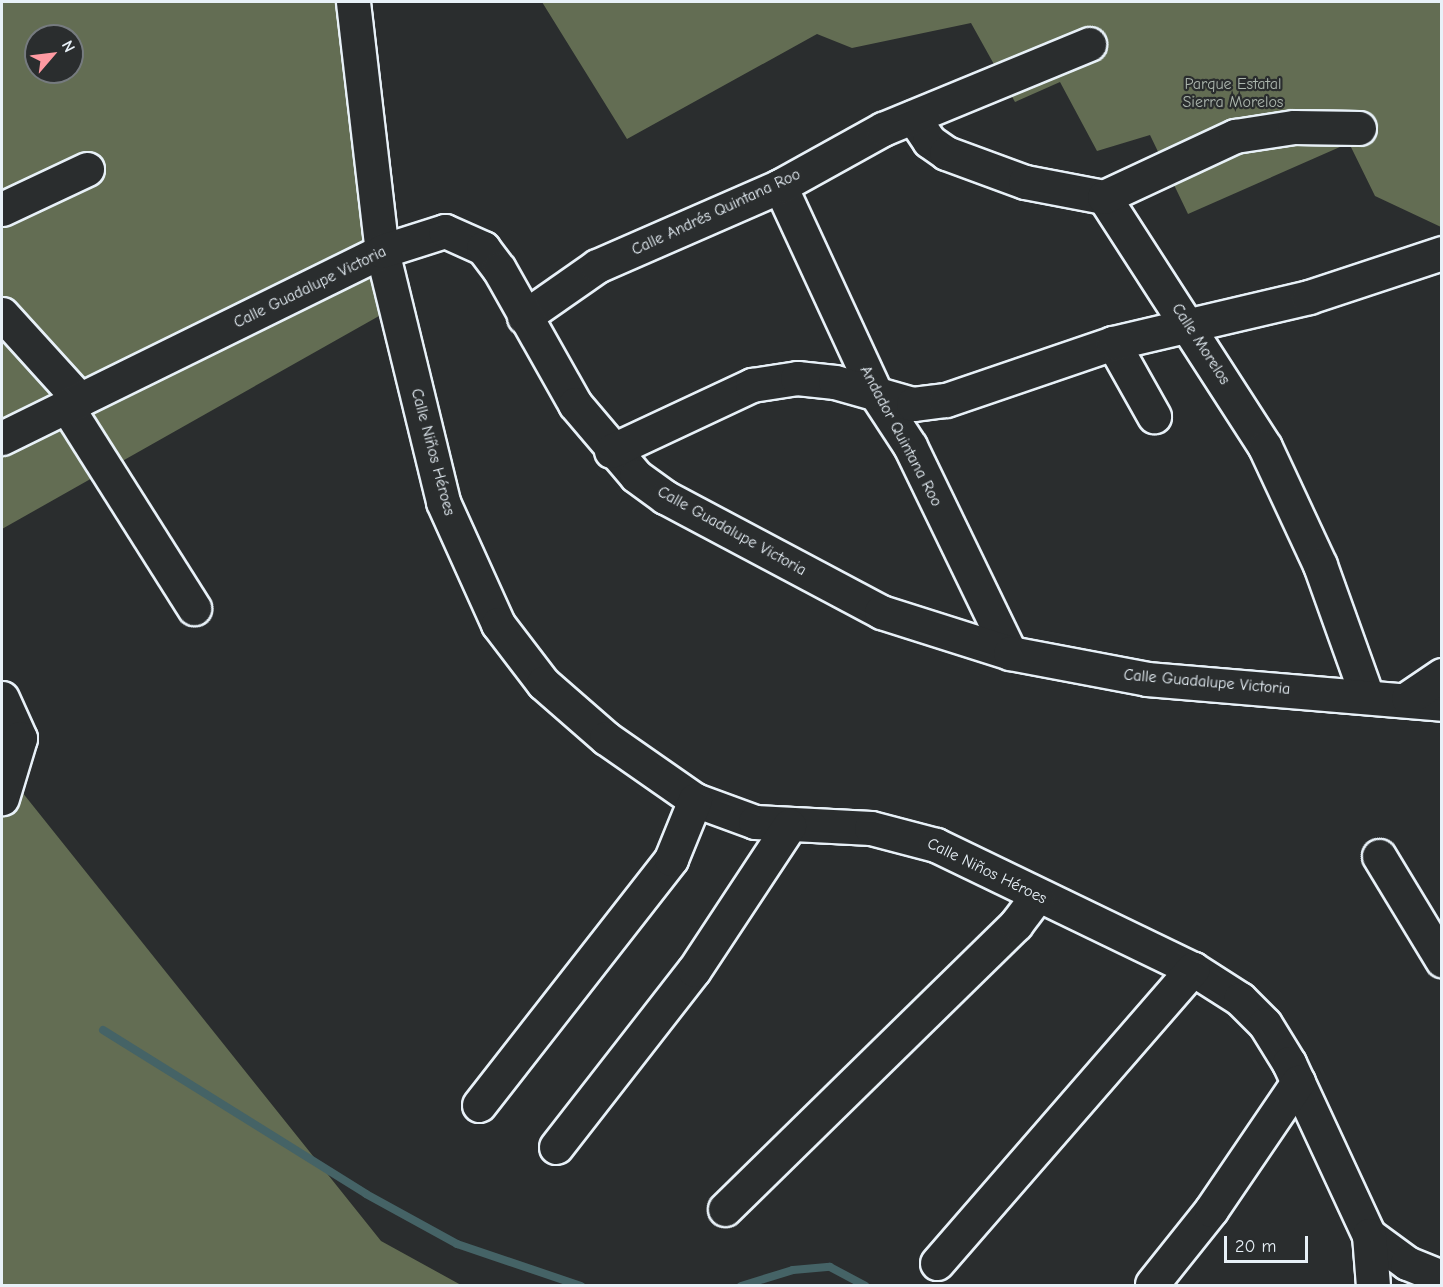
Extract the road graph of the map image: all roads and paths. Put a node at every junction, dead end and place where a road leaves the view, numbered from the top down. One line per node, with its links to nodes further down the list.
1 (353, 2): 9 (street, Calle Niños Héroes)
2 (1089, 44): 3 (street, Calle Andrés Quintana Roo)
3 (914, 117): 6 (street, Calle Andrés Quintana Roo); 7 (street)
4 (1359, 128): 7 (street)
5 (87, 169): 8 (street)
6 (780, 186): 12 (street, Calle Andrés Quintana Roo); 15 (street, Andador Quintana Roo)
7 (1104, 196): 13 (street, Calle Morelos)
8 (2, 208)
9 (382, 250): 12 (street, Calle Guadalupe Victoria); 16 (street, Calle Guadalupe Victoria); 28 (street, Calle Niños Héroes)
10 (1442, 253): 13 (street)
11 (2, 314): 16 (street)
12 (524, 317): 19 (street, Calle Guadalupe Victoria)
13 (1187, 323): 14 (street); 23 (street, Calle Morelos)
14 (1113, 343): 15 (street); 17 (street)
15 (876, 394): 19 (street); 21 (street, Andador Quintana Roo)
16 (74, 403): 18 (street, Calle Guadalupe Victoria); 20 (street)
17 (1154, 416)
18 (2, 438)
19 (611, 451): 21 (street, Calle Guadalupe Victoria)
20 (195, 608)
21 (1010, 653): 23 (street, Calle Guadalupe Victoria)
22 (1442, 675): 25 (street)
23 (1367, 696): 25 (street, Calle Guadalupe Victoria)
24 (2, 698): 27 (street)
25 (1408, 698): 26 (street, Calle Guadalupe Victoria)
26 (1442, 704)
27 (2, 798)
28 (695, 800): 29 (street, Calle Niños Héroes); 35 (street)
29 (789, 826): 31 (street, Calle Niños Héroes); 36 (street)
30 (1379, 856): 32 (street)
31 (1037, 896): 33 (street, Calle Niños Héroes); 37 (street)
32 (1442, 960)
33 (1193, 969): 34 (street, Calle Niños Héroes); 39 (street)
34 (1298, 1082): 38 (street, Calle Niños Héroes); 41 (street)
35 (479, 1105)
36 (556, 1147)
37 (725, 1209)
38 (1369, 1235): 40 (street, Calle Niños Héroes); 42 (street)
39 (937, 1263)
40 (1442, 1278)
41 (1152, 1284)
42 (1373, 1286)

